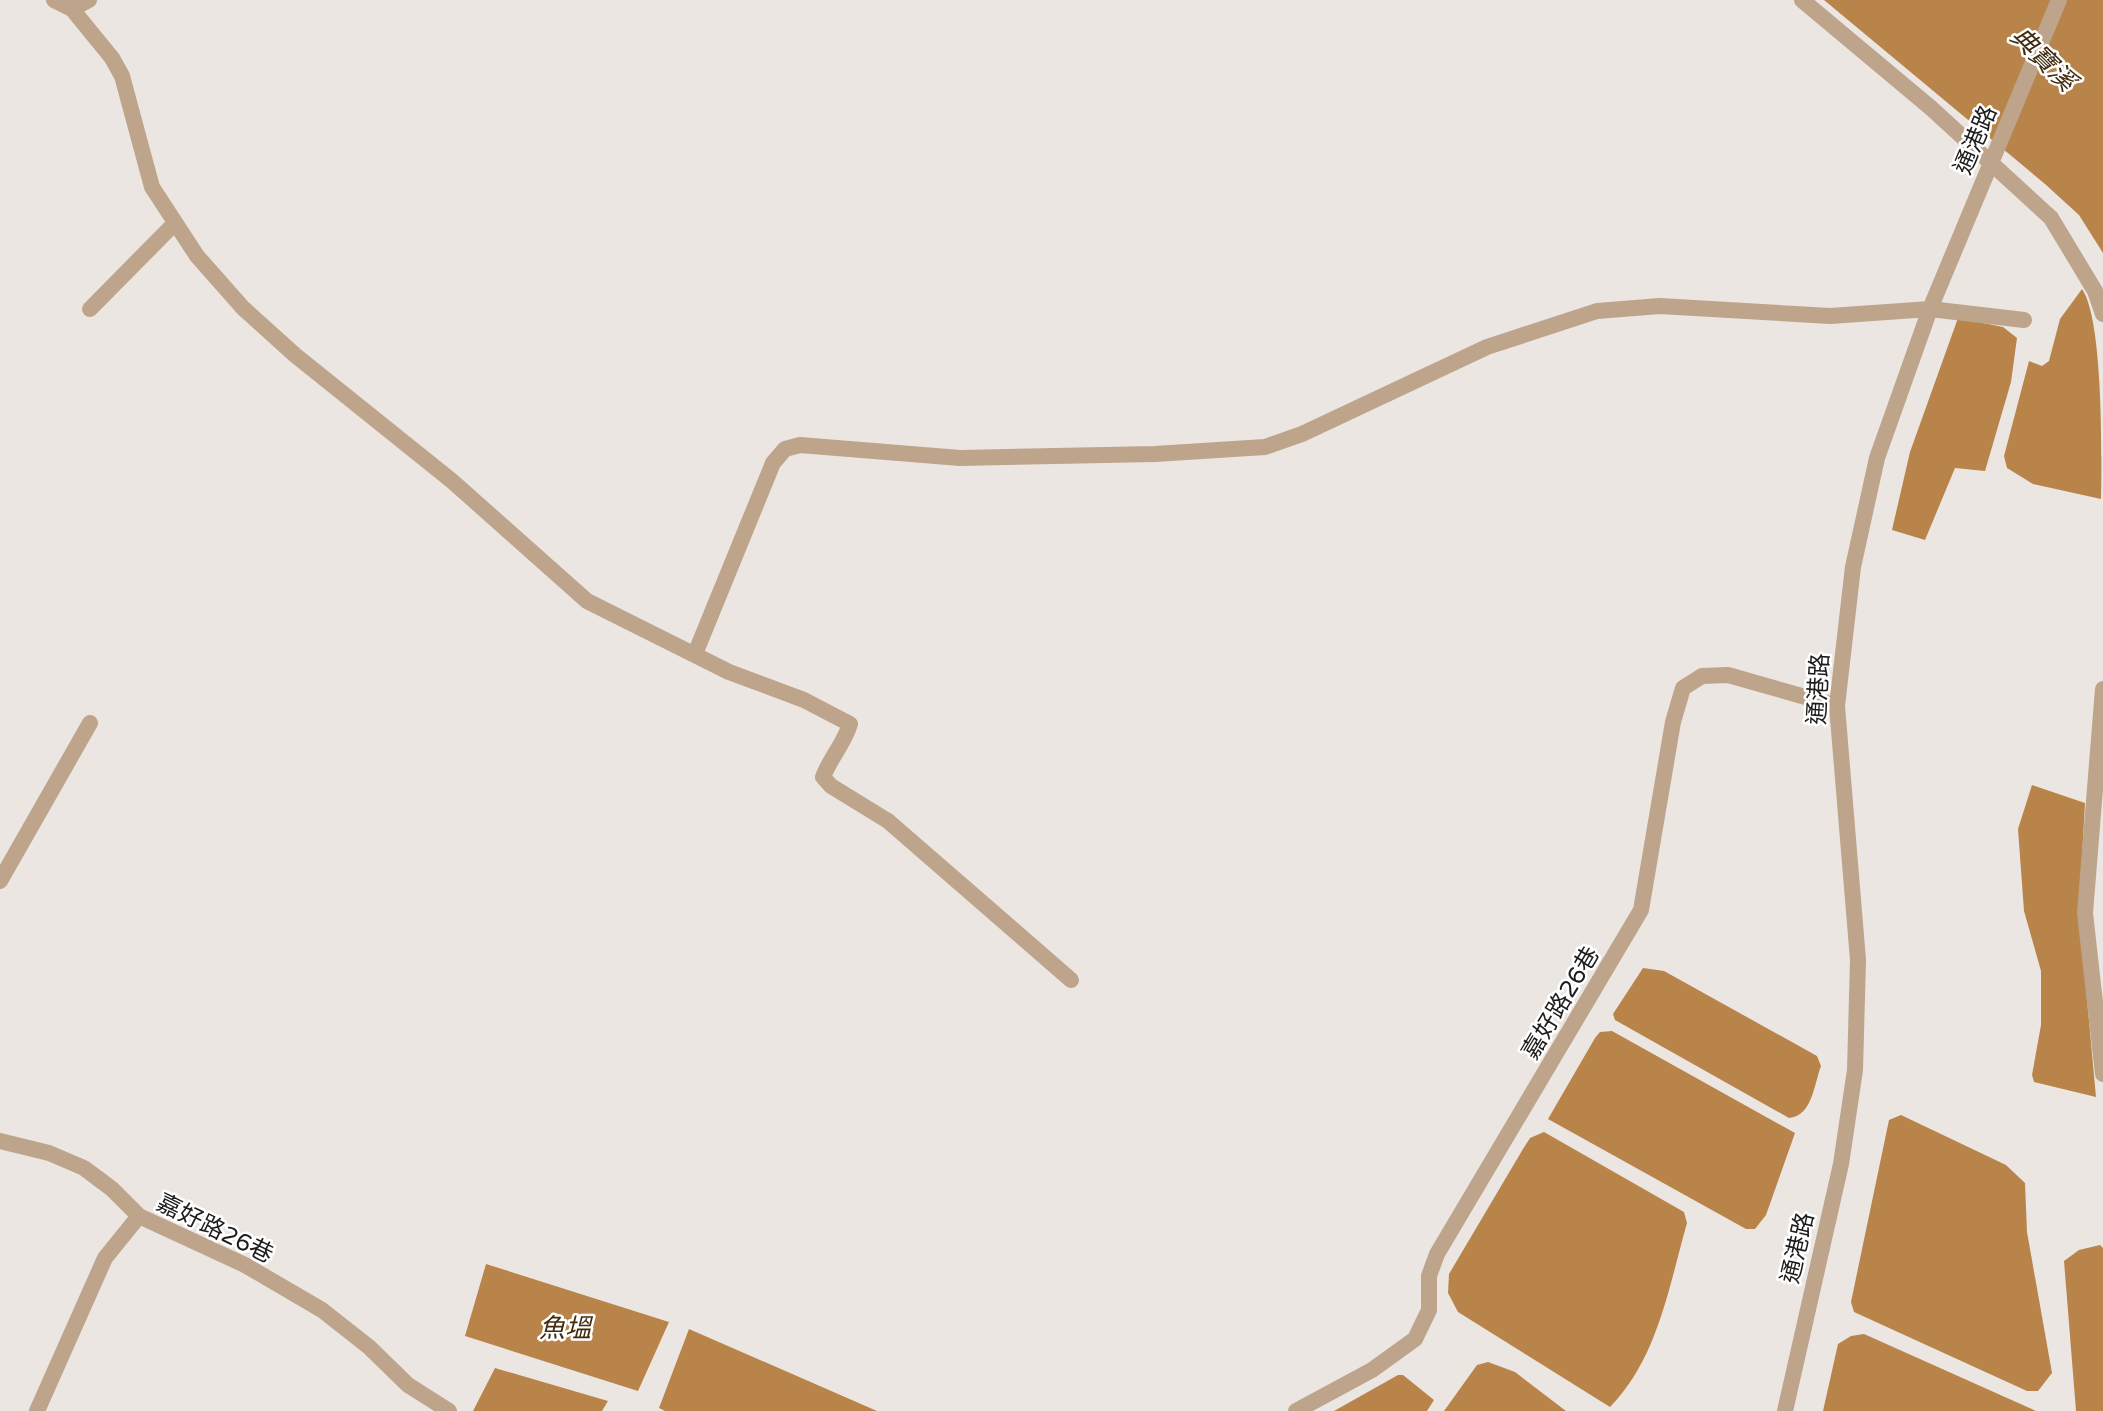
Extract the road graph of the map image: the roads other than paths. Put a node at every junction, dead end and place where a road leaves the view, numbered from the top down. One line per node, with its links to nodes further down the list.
1 (54, 0): 5 (street)
2 (89, 0): 5 (street)
3 (1802, 0): 6 (street)
4 (2059, 0): 6 (street, 通港路)
5 (72, 9): 7 (street)
6 (1993, 157): 9 (street, 通港路); 10 (street)
7 (174, 224): 8 (street); 12 (street)
8 (90, 309)
9 (1930, 309): 11 (street); 12 (street); 14 (street, 通港路)
10 (2103, 313)
11 (2024, 320)
12 (695, 654): 17 (street)
13 (2103, 689): 18 (street)
14 (1837, 706): 23 (street, 嘉好路26巷); 24 (street, 通港路)
15 (90, 723): 16 (street)
16 (0, 881)
17 (1071, 980)
18 (2103, 1074)
19 (0, 1141): 20 (street)
20 (139, 1216): 21 (street, 嘉好路26巷); 22 (street, 嘉好路26巷)
21 (37, 1411)
22 (449, 1411)
23 (1296, 1411)
24 (1785, 1411)

